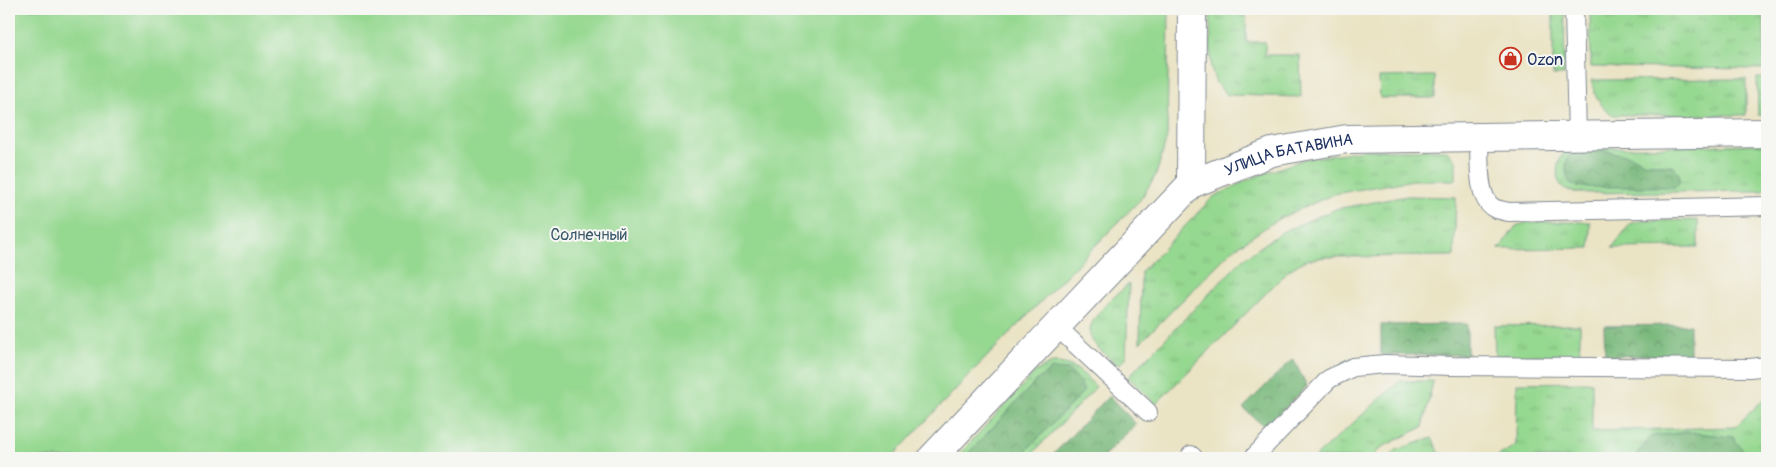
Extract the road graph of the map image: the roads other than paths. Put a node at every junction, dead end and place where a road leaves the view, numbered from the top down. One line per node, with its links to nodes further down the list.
1 (1192, 9): 6 (street)
2 (1574, 9): 4 (lane)
3 (1767, 133): 4 (street, УЛИЦА БАТАВИНА)
4 (1577, 136): 5 (street, УЛИЦА БАТАВИНА)
5 (1479, 138): 6 (street, УЛИЦА БАТАВИНА); 7 (lane)
6 (1191, 184): 8 (street, УЛИЦА БАТАВИНА)
7 (1767, 206)
8 (1056, 326): 10 (lane); 11 (street, УЛИЦА БАТАВИНА)
9 (1767, 366): 12 (lane)
10 (1148, 412)
11 (932, 458)
12 (1253, 458)

